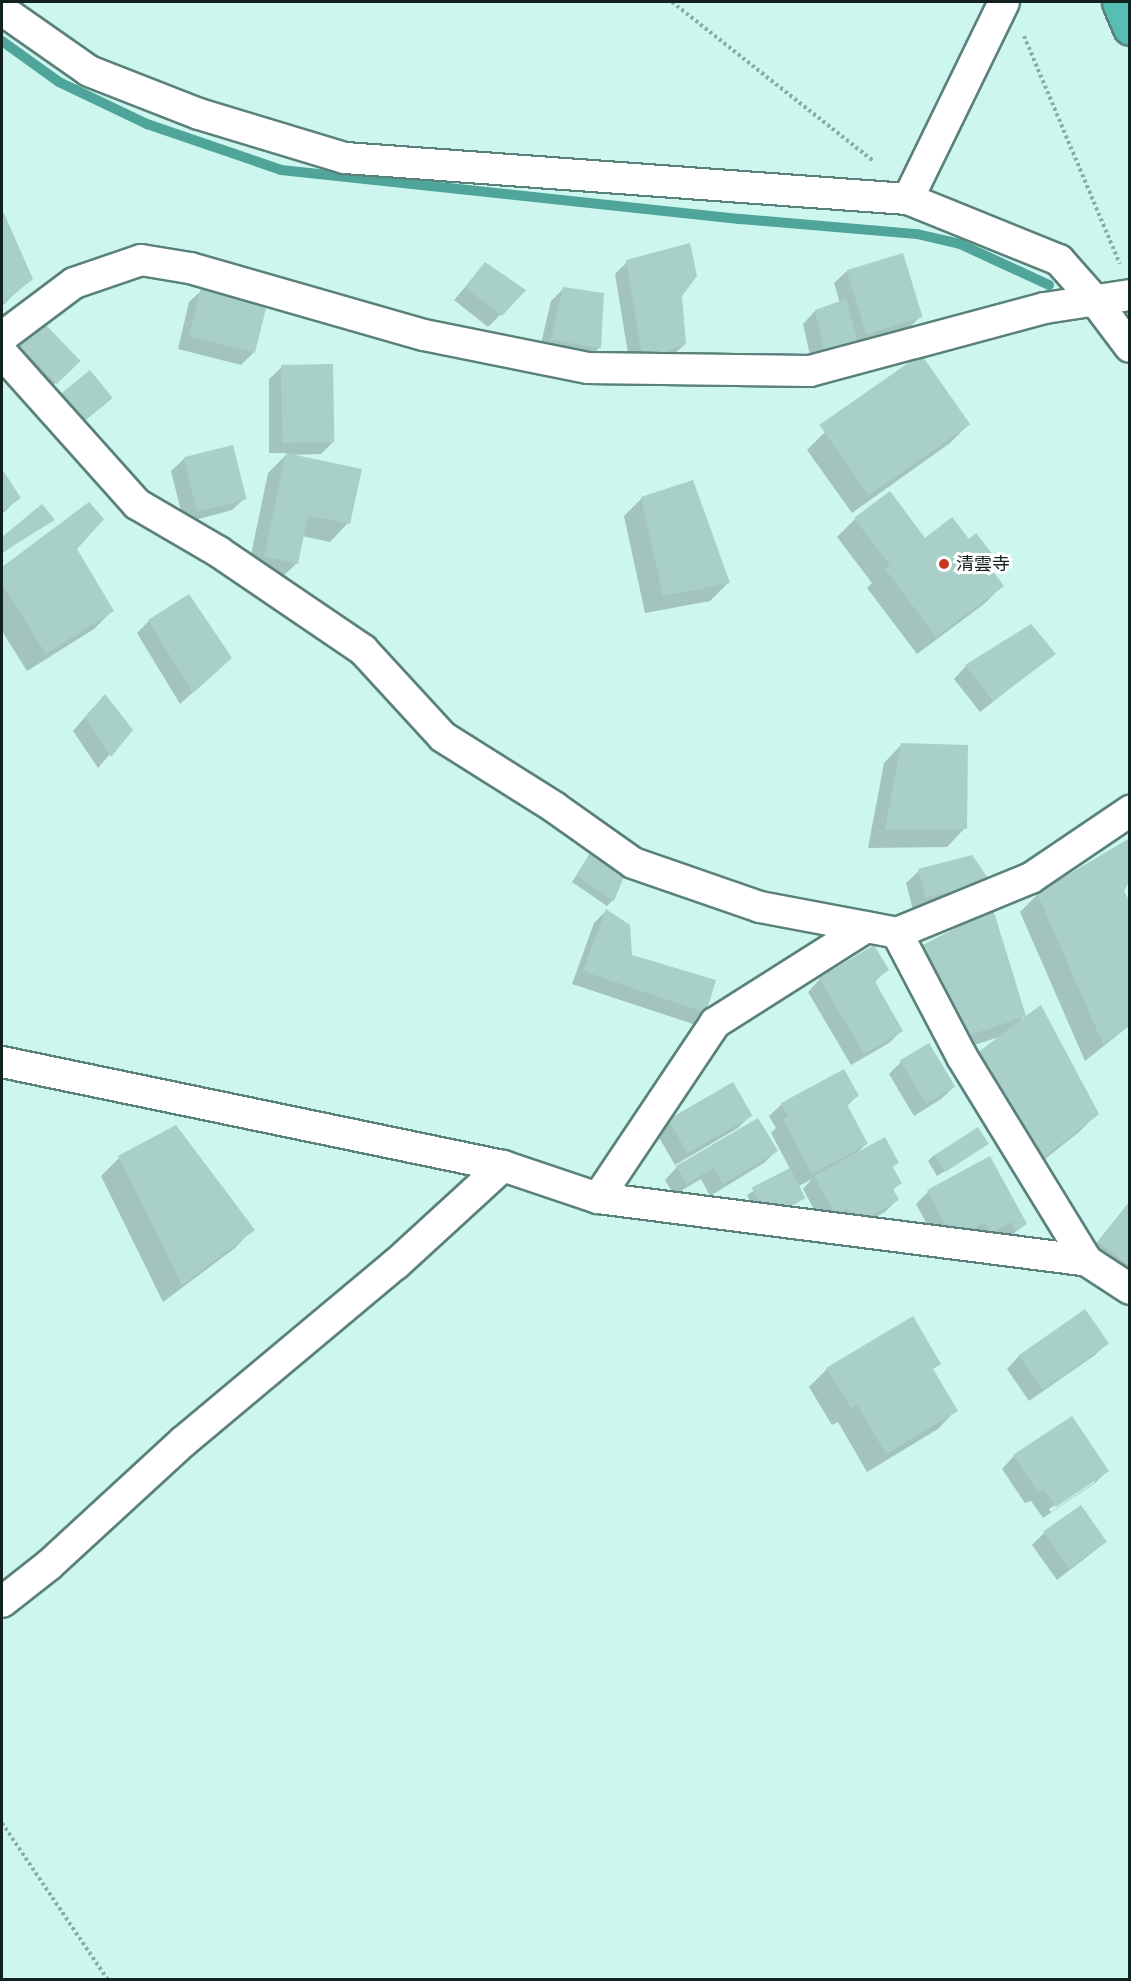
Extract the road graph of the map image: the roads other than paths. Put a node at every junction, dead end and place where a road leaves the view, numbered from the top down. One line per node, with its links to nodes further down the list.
1 (1119, 2): 4 (highway)
2 (996, 7): 5 (street)
3 (2, 10): 5 (street)
4 (1130, 28)
5 (908, 199): 7 (street)
6 (1130, 295): 7 (street)
7 (1096, 302): 8 (street); 9 (street)
8 (2, 337)
9 (1130, 347)
10 (2, 353): 12 (street)
11 (1130, 811): 13 (street)
12 (866, 927): 13 (street); 16 (street)
13 (897, 933): 17 (street)
14 (2, 1062): 15 (street)
15 (502, 1166): 16 (street); 19 (street)
16 (598, 1198): 17 (street)
17 (1087, 1261): 18 (street)
18 (1130, 1288)
19 (2, 1602)

